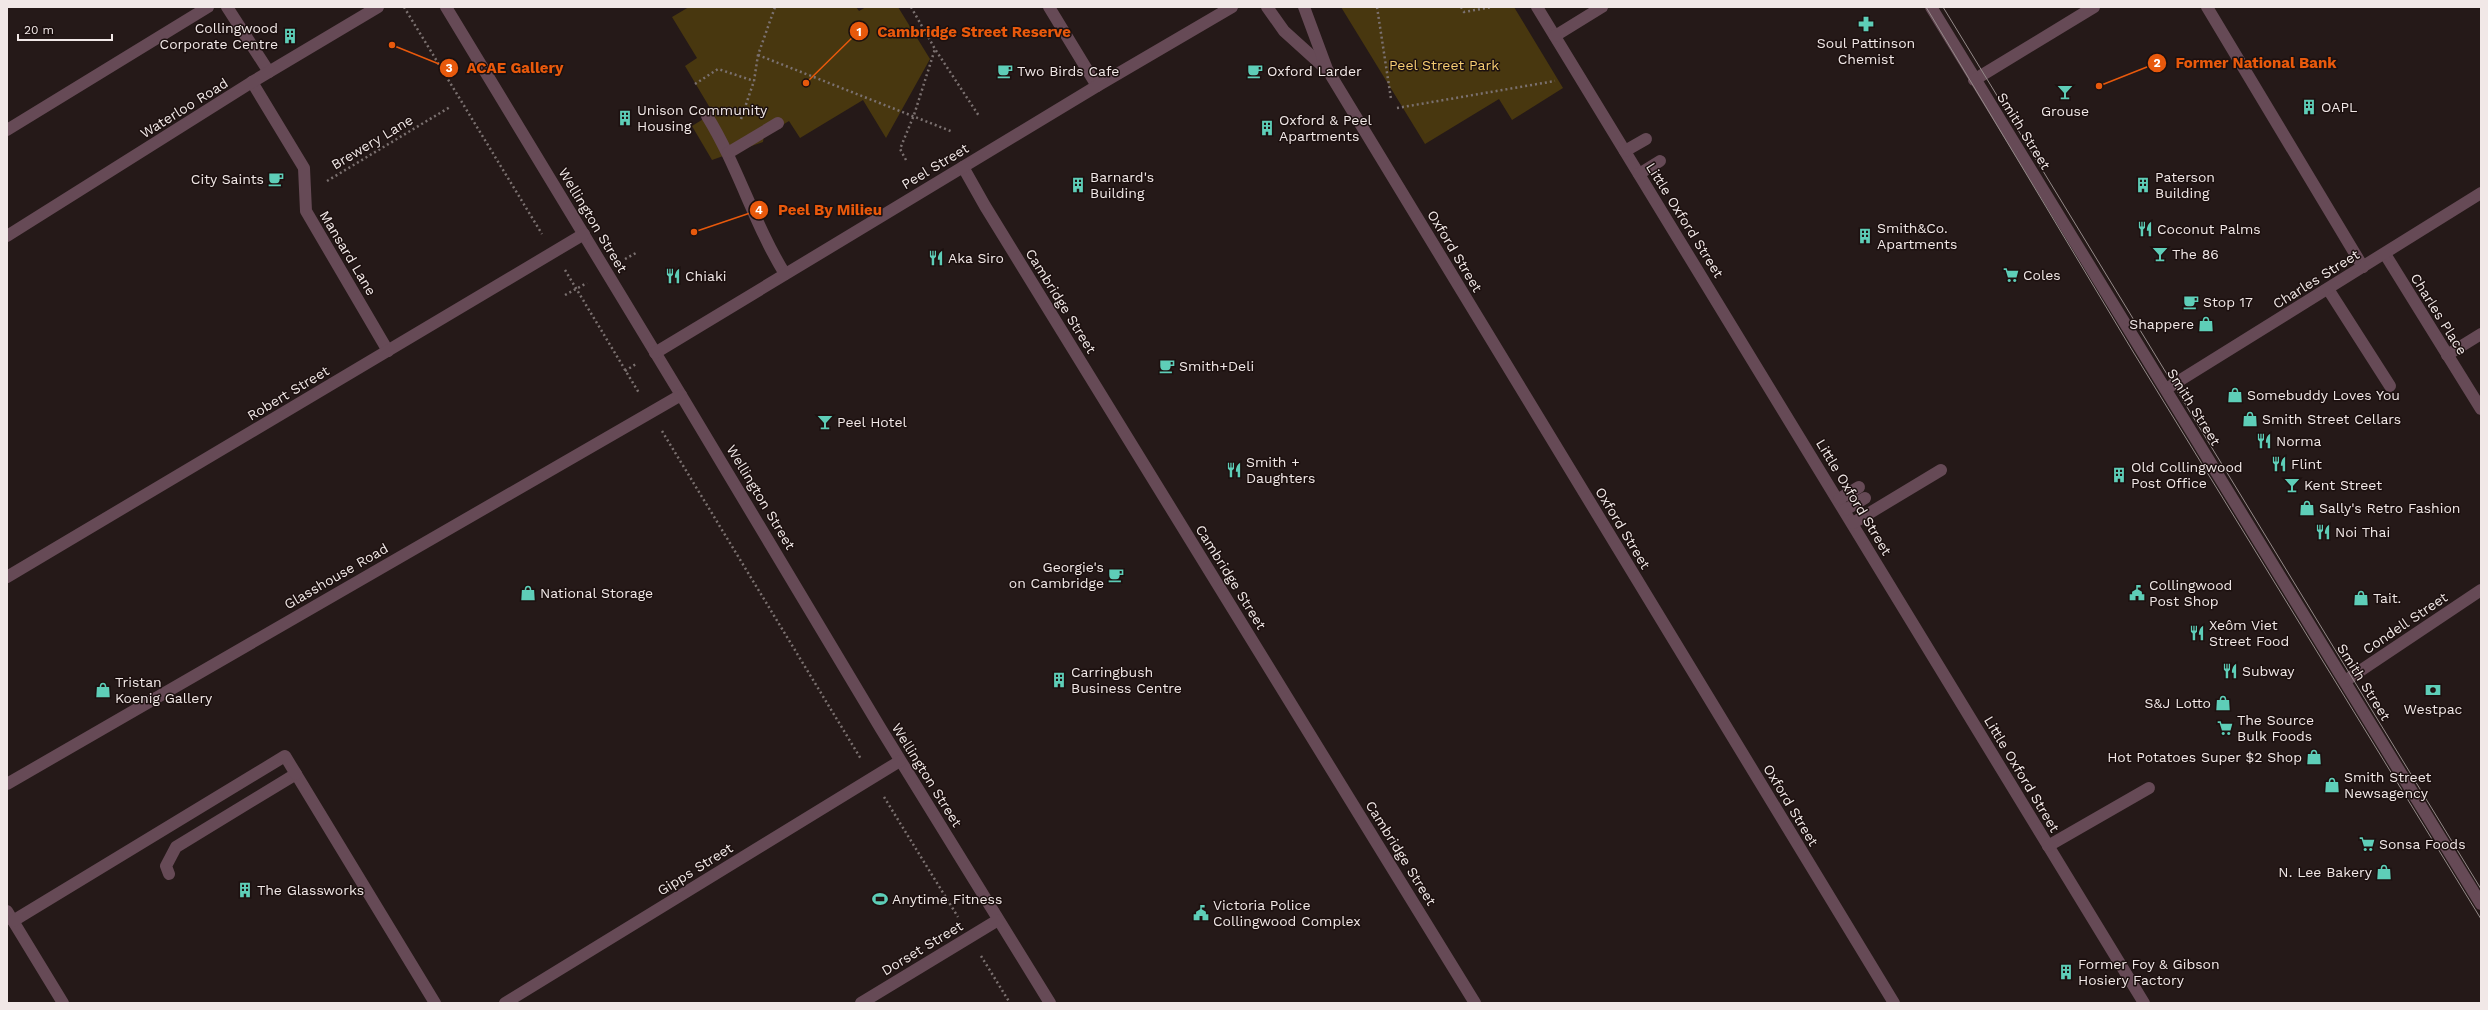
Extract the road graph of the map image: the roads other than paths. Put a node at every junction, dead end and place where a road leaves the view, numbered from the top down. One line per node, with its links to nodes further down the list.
1 (208, 7): 22 (street)
2 (227, 7): 16 (street)
3 (378, 7): 16 (street, Waterloo Road)
4 (446, 7): 30 (street, Wellington Street)
5 (1049, 7): 19 (street)
6 (1232, 7): 19 (street, Peel Street)
7 (1268, 7): 15 (street, Oxford Street)
8 (1304, 7): 15 (street, Oxford Street)
9 (1537, 7): 14 (street, Little Oxford Street)
10 (1602, 7): 14 (street)
11 (1931, 7): 17 (street, Smith Street)
12 (2094, 7): 17 (street)
13 (2207, 7): 33 (street)
14 (1555, 36): 24 (street, Little Oxford Street)
15 (1327, 69): 68 (street, Oxford Street)
16 (269, 72): 18 (street, Waterloo Road)
17 (1974, 80): 41 (street, Smith Street)
18 (252, 82): 31 (street, Waterloo Road); 37 (street, Mansard Lane)
19 (1097, 86): 27 (street, Peel Street)
20 (707, 116): 25 (street)
21 (778, 123): 25 (street)
22 (7, 130)
23 (1646, 139): 24 (street)
24 (1625, 151): 28 (street, Little Oxford Street)
25 (728, 153): 34 (street)
26 (1660, 161): 28 (street)
27 (963, 166): 34 (street, Peel Street); 67 (street, Cambridge Street)
28 (1639, 174): 47 (street, Little Oxford Street)
29 (2481, 193): 32 (street, Charles Street)
30 (584, 234): 37 (street, Robert Street); 38 (street, Wellington Street)
31 (7, 236)
32 (2385, 254): 33 (street, Charles Street); 39 (street, Charles Place)
33 (2363, 267): 35 (street, Charles Street)
34 (785, 274): 38 (street, Peel Street)
35 (2328, 289): 40 (street); 41 (street, Charles Street)
36 (2481, 334): 39 (street)
37 (388, 351): 50 (street, Robert Street)
38 (655, 353): 42 (street, Wellington Street)
39 (2447, 355): 43 (street, Charles Place)
40 (2390, 386)
41 (2166, 389): 52 (street, Smith Street)
42 (682, 395): 53 (street, Wellington Street); 55 (street, Glasshouse Road)
43 (2481, 409)
44 (1941, 470): 49 (street)
45 (1858, 487): 47 (street)
46 (1865, 498): 48 (street)
47 (1839, 499): 48 (street, Little Oxford Street)
48 (1845, 510): 49 (street, Little Oxford Street)
49 (1853, 523): 57 (street, Little Oxford Street)
50 (7, 577)
51 (2481, 590): 52 (street, Condell Street)
52 (2345, 680): 59 (street, Smith Street)
53 (900, 761): 61 (street, Wellington Street); 64 (street, Gipps Street)
54 (296, 774): 58 (street); 60 (street); 63 (street)
55 (7, 784)
56 (2149, 788): 57 (street)
57 (2048, 846): 69 (street, Little Oxford Street)
58 (169, 874)
59 (2481, 904)
60 (10, 916): 62 (street)
61 (998, 920): 65 (street, Dorset Street); 66 (street, Wellington Street)
62 (63, 1003)
63 (435, 1003)
64 (505, 1003)
65 (861, 1003)
66 (1050, 1003)
67 (1475, 1003)
68 (1894, 1003)
69 (2144, 1003)

